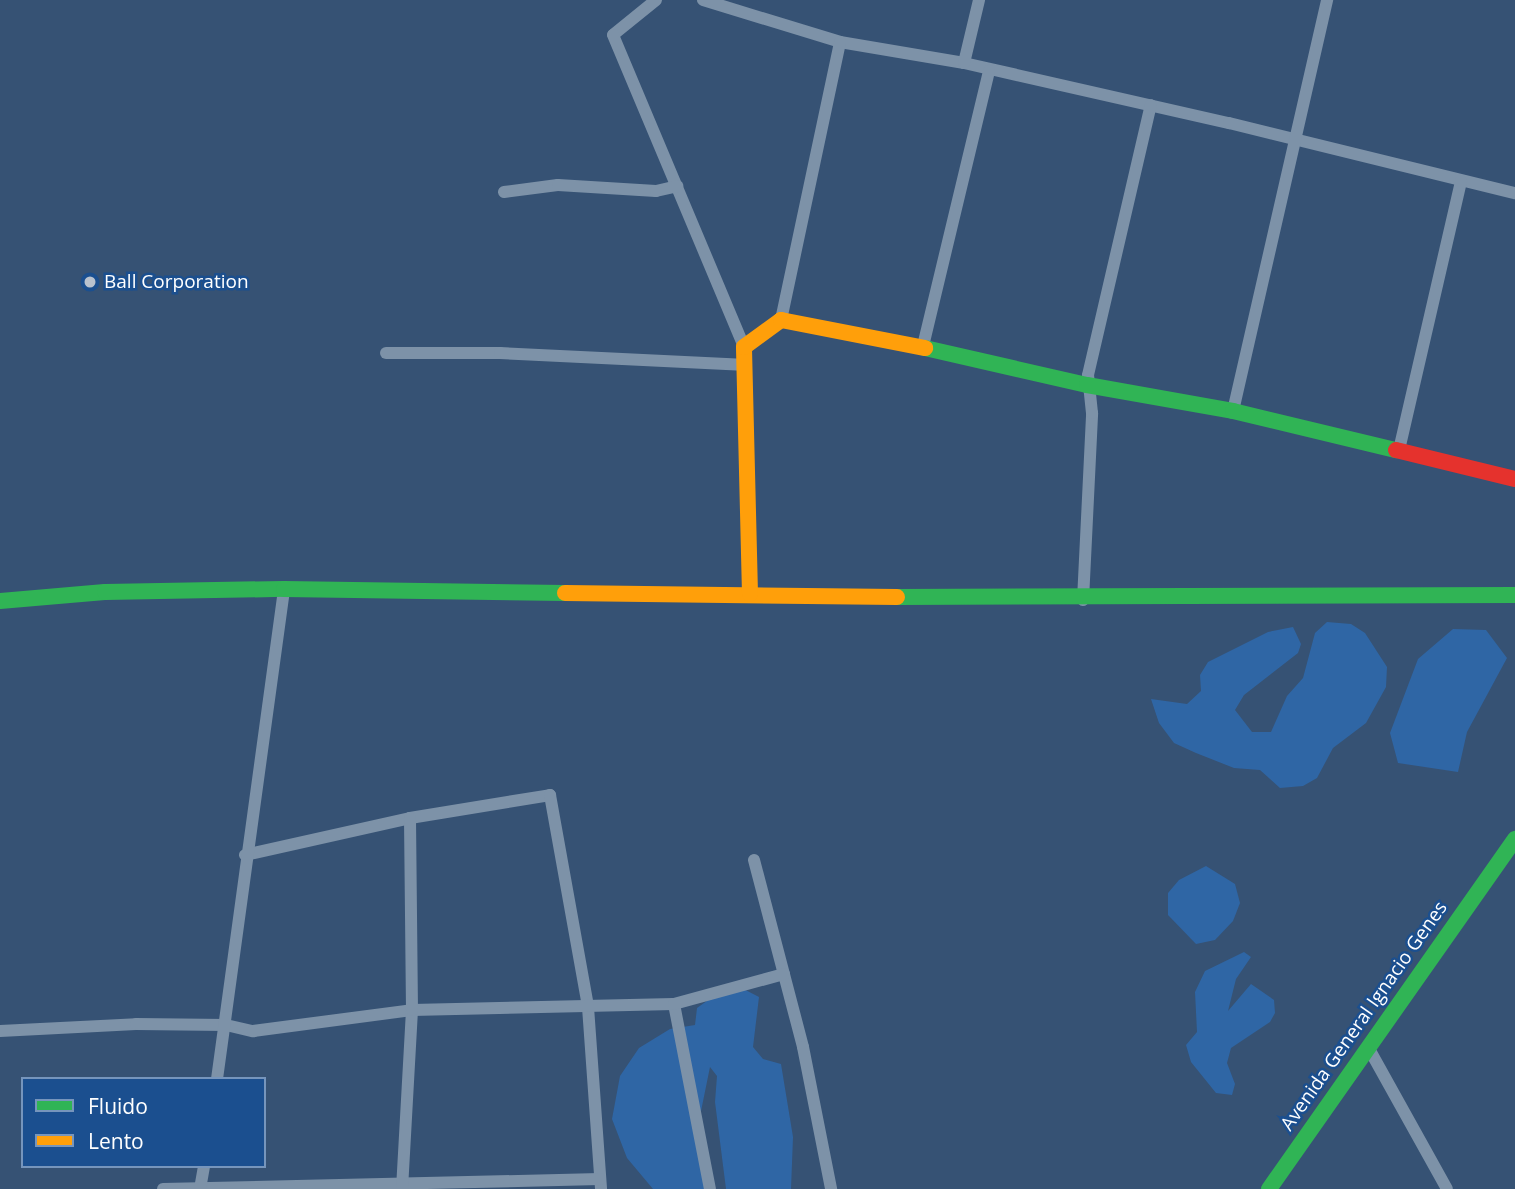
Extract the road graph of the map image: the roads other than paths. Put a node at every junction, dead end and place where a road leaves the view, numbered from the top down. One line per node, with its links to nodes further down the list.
1 (656, 0): 11 (street)
2 (703, 0): 5 (street)
3 (979, 0): 6 (street)
4 (1327, 0): 9 (street)
5 (839, 42): 6 (street); 14 (street)
6 (964, 63): 7 (street)
7 (989, 71): 8 (street); 15 (street)
8 (1152, 106): 9 (street); 19 (street)
9 (1297, 139): 10 (street); 20 (street)
10 (1461, 181): 13 (street); 21 (street)
11 (677, 186): 12 (street); 16 (street)
12 (504, 192)
13 (1515, 193)
14 (781, 320): 15 (main road); 16 (main road)
15 (923, 346): 19 (main road)
16 (744, 347): 18 (main road)
17 (386, 353): 18 (street)
18 (742, 365): 24 (main road)
19 (1087, 385): 20 (main road); 27 (street)
20 (1233, 411): 21 (main road)
21 (1399, 450): 22 (main road)
22 (1515, 479)
23 (284, 589): 24 (main road); 28 (main road); 32 (street)
24 (750, 594): 27 (main road)
25 (1515, 594): 26 (main road)
26 (1255, 599): 27 (main road); 29 (main road)
27 (1083, 600)
28 (0, 601)
29 (1515, 610)
30 (411, 818): 32 (street); 38 (street); 39 (street)
31 (1515, 839): 35 (main road, Avenida General Ignacio Genes)
32 (245, 855): 40 (street)
33 (1515, 855): 35 (main road, Avenida General Ignacio Genes)
34 (754, 860): 36 (street)
35 (1496, 869): 42 (main road, Avenida General Ignacio Genes)
36 (784, 974): 37 (street); 50 (street)
37 (674, 1004): 38 (street); 49 (street)
38 (588, 1007): 39 (street); 45 (street)
39 (412, 1010): 40 (street); 47 (street)
40 (226, 1025): 41 (street); 43 (street)
41 (0, 1031)
42 (1368, 1047): 51 (main road, Avenida General Ignacio Genes); 52 (street)
43 (218, 1077)
44 (204, 1168): 46 (street)
45 (600, 1184): 47 (street)
46 (200, 1187): 47 (street); 48 (street)
47 (402, 1187)
48 (163, 1189)
49 (710, 1189)
50 (831, 1189)
51 (1269, 1189)
52 (1447, 1189)

